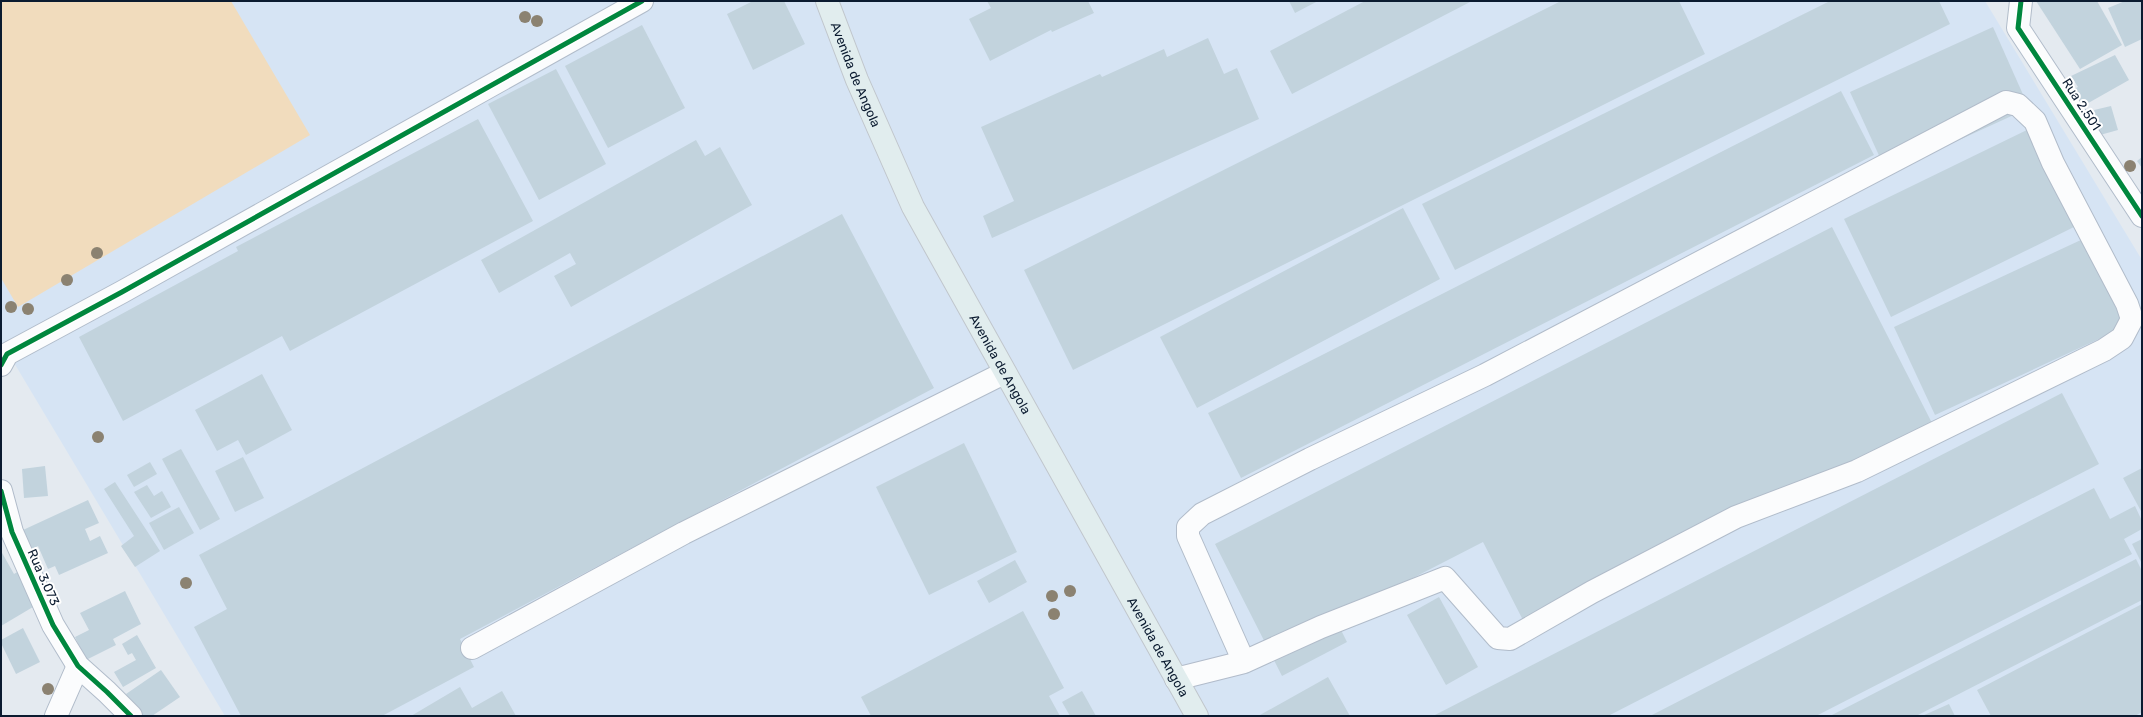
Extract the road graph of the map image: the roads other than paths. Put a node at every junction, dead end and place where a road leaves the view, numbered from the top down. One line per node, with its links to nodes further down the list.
1 (642, 1): 5 (street)
2 (827, 1): 6 (main road, Avenida de Angola)
3 (2020, 1): 4 (street, Rua 2.501)
4 (2142, 216)
5 (1, 365)
6 (1004, 373): 8 (street); 11 (main road, Avenida de Angola)
7 (1, 491): 10 (street, Rua 3.073)
8 (472, 648)
9 (1244, 662): 9 (street); 11 (street)
10 (78, 666): 12 (street); 13 (street, Rua 3.073)
11 (1176, 679): 14 (main road, Avenida de Angola)
12 (56, 716)
13 (131, 716)
14 (1197, 716)

